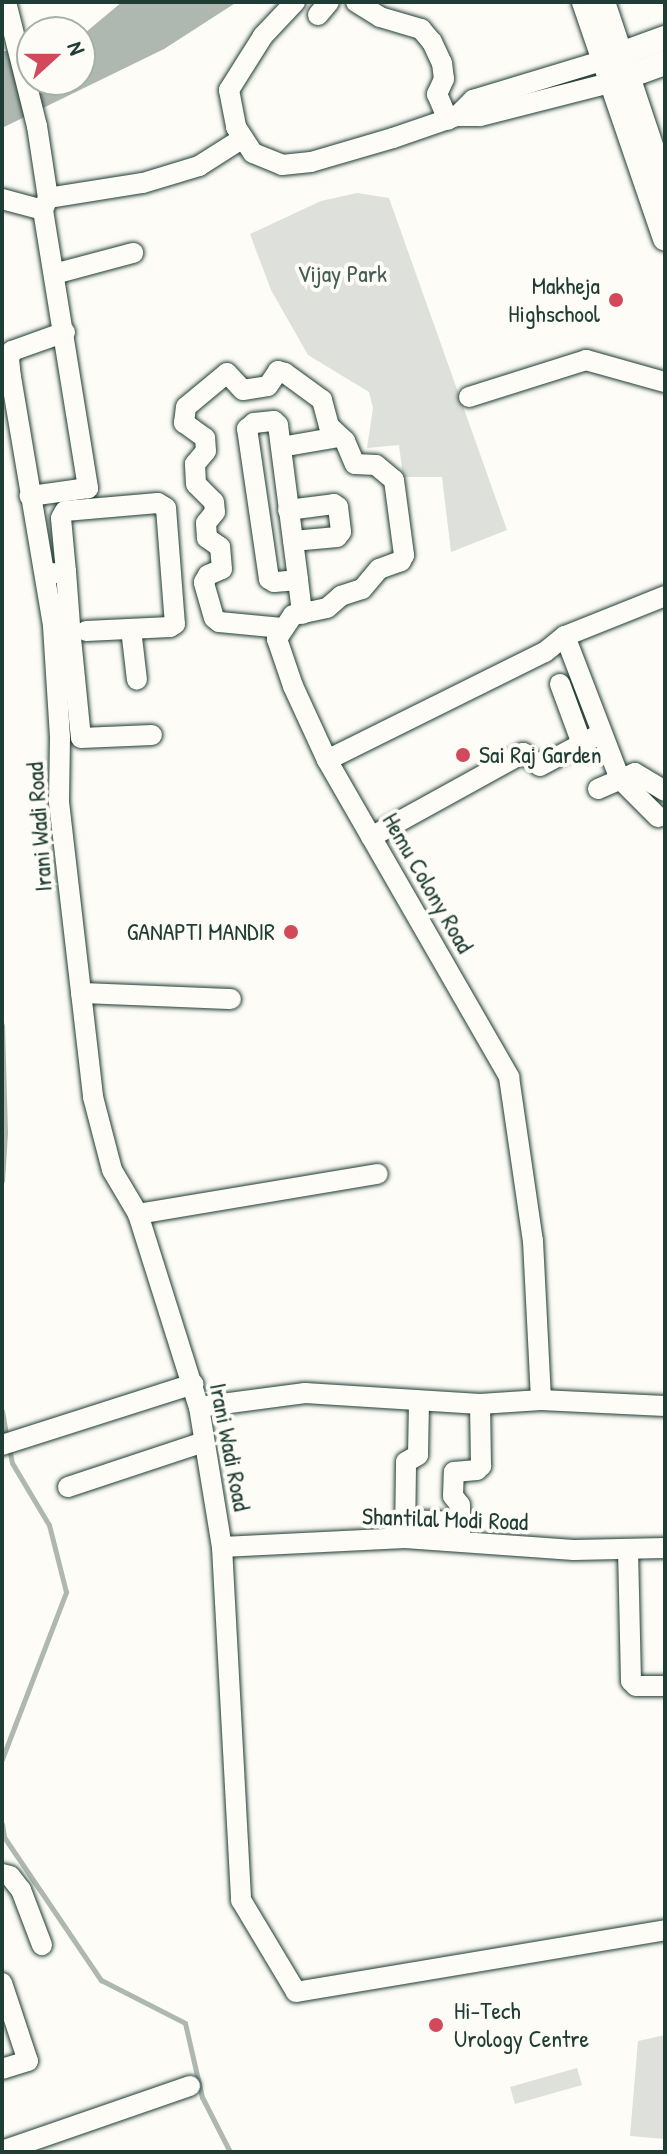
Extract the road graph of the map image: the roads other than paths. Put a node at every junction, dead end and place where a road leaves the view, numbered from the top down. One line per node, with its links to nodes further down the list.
1 (6, 2): 13 (street)
2 (295, 2): 10 (street)
3 (356, 2): 9 (street)
4 (584, 2): 8 (street)
5 (603, 2): 8 (street)
6 (665, 38): 8 (street)
7 (665, 63): 8 (street)
8 (617, 69): 9 (street); 11 (street); 14 (street)
9 (452, 118): 10 (street)
10 (243, 138): 13 (street)
11 (664, 180)
12 (2, 199): 13 (street)
13 (46, 204): 16 (street)
14 (665, 239)
15 (133, 253): 16 (street)
16 (54, 274): 17 (street)
17 (65, 332): 22 (street, Irani Wadi Road); 22 (street)
18 (665, 382): 19 (street)
19 (469, 397)
20 (339, 437): 21 (street); 28 (street); 29 (street)
21 (281, 447): 23 (street); 26 (street)
22 (30, 496): 25 (street, Irani Wadi Road)
23 (288, 510): 24 (street); 24 (street)
24 (293, 541): 26 (street)
25 (56, 573): 30 (street); 31 (street, Irani Wadi Road)
26 (298, 580): 28 (street)
27 (665, 596): 32 (street)
28 (302, 614): 29 (street)
29 (282, 628): 39 (street, Hemu Colony Road)
30 (131, 629): 31 (street); 33 (street)
31 (70, 636): 37 (street, Irani Wadi Road)
32 (565, 636): 35 (street); 39 (street)
33 (137, 680)
34 (560, 684): 38 (street)
35 (602, 733): 38 (street); 40 (street)
36 (152, 735): 37 (street)
37 (71, 738): 45 (street, Irani Wadi Road)
38 (582, 744): 44 (street)
39 (327, 760): 44 (street, Hemu Colony Road)
40 (620, 779): 41 (street); 42 (street); 43 (street)
41 (598, 789)
42 (665, 791)
43 (658, 817)
44 (371, 837): 50 (street, Hemu Colony Road)
45 (81, 993): 46 (street); 48 (street, Irani Wadi Road)
46 (231, 999)
47 (378, 1174): 48 (street)
48 (138, 1214): 49 (street, Irani Wadi Road)
49 (193, 1384): 54 (street, Irani Wadi Road); 56 (street)
50 (541, 1400): 52 (street); 53 (street)
51 (419, 1401): 52 (street); 54 (street); 58 (street)
52 (480, 1404): 59 (street)
53 (665, 1406)
54 (199, 1407): 55 (street, Irani Wadi Road)
55 (204, 1442): 57 (street); 60 (street, Irani Wadi Road)
56 (2, 1445)
57 (68, 1487)
58 (405, 1529): 59 (street, Shantilal Modi Road); 60 (street, Shantilal Modi Road)
59 (460, 1531): 62 (street, Shantilal Modi Road)
60 (222, 1547): 66 (street, Irani Wadi Road)
61 (665, 1548): 62 (street, Shantilal Modi Road)
62 (628, 1553): 63 (street); 64 (street)
63 (665, 1557)
64 (665, 1686)
65 (2, 1874): 67 (street)
66 (665, 1930)
67 (42, 1945)
68 (2, 1983): 69 (street)
69 (4, 2062)
70 (190, 2086): 71 (street)
71 (2, 2151)

